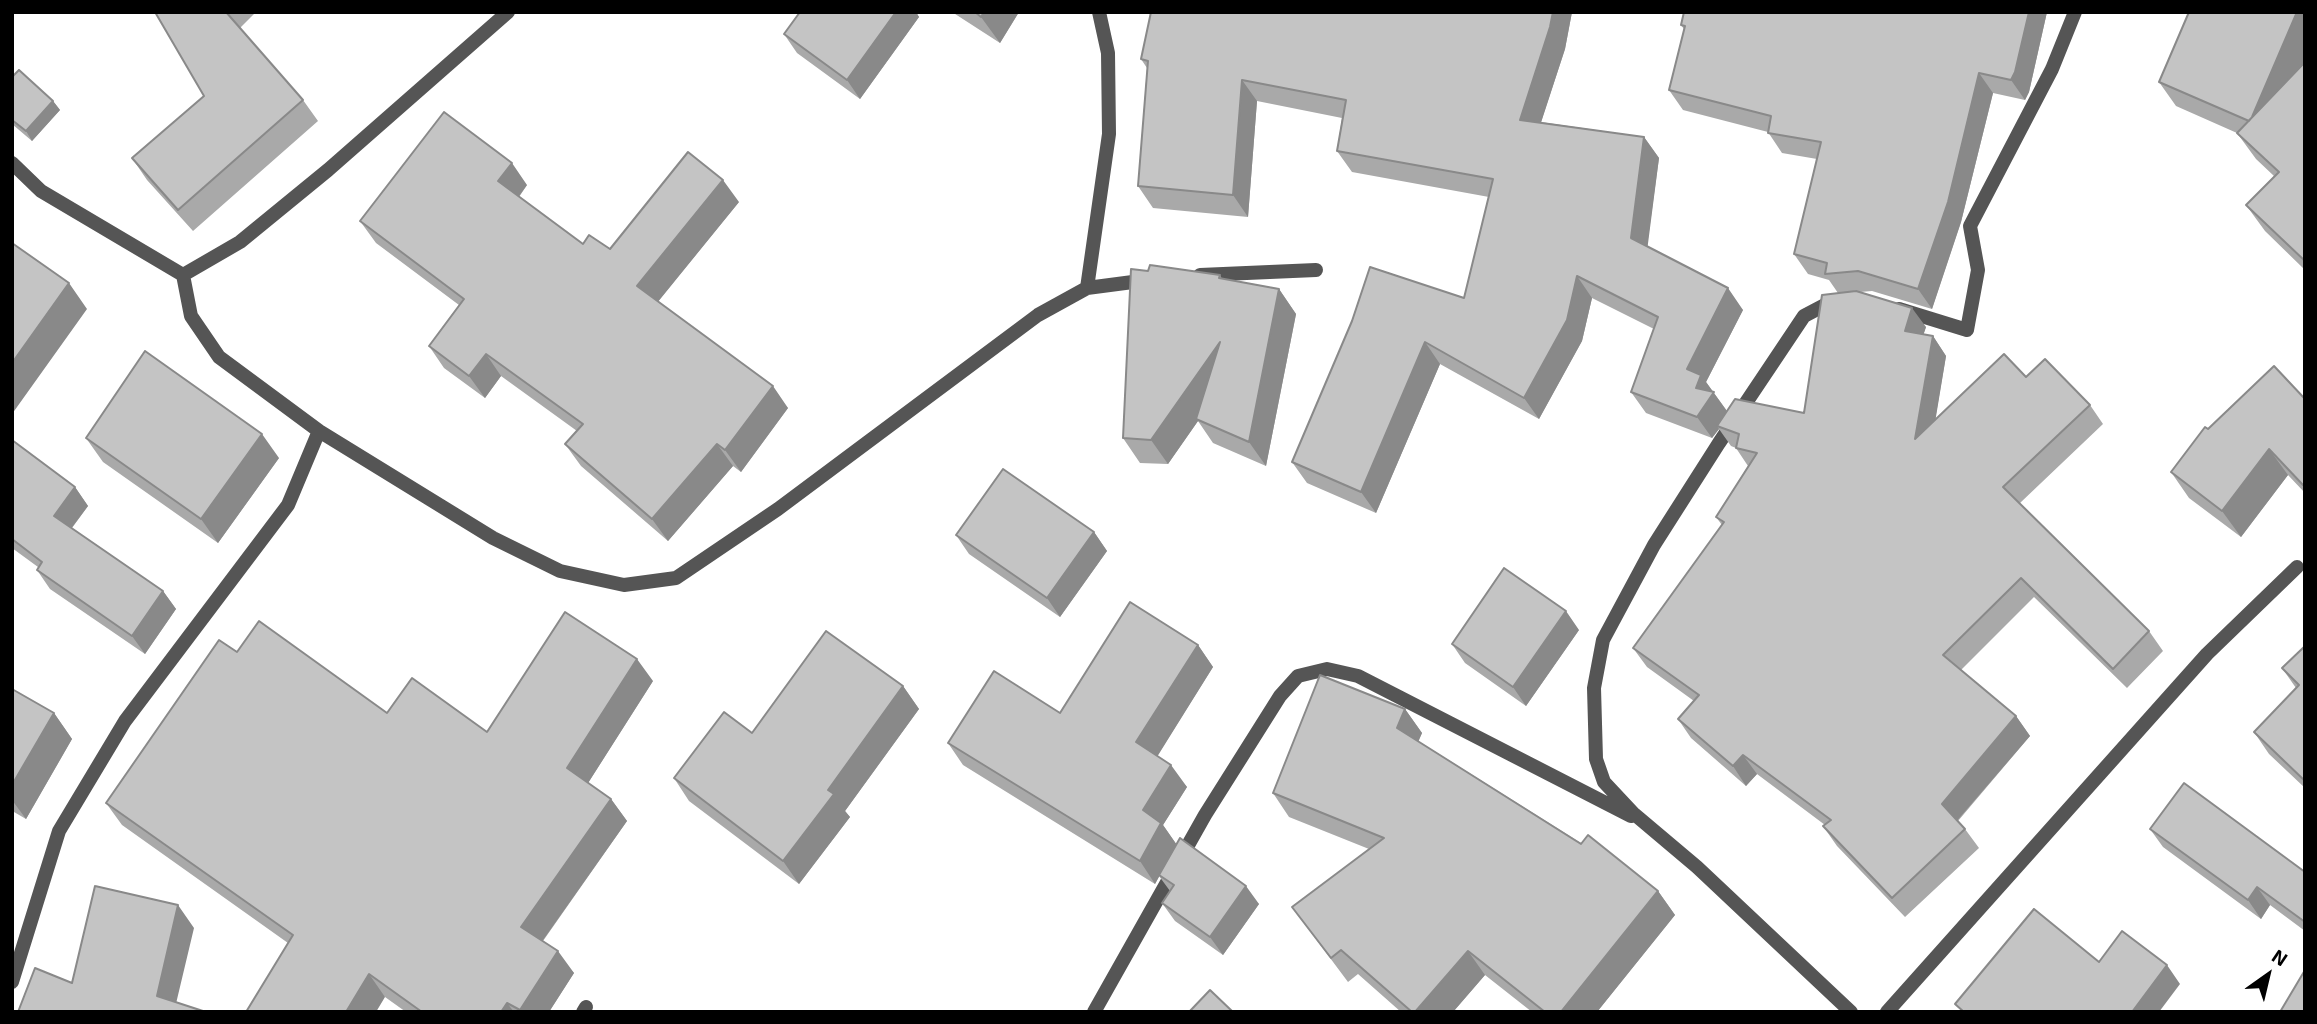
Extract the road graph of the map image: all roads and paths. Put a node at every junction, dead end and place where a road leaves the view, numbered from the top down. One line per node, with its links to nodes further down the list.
1 (508, 12): 6 (street)
2 (1099, 12): 9 (street)
3 (2075, 12): 11 (street)
4 (12, 163): 6 (street)
5 (1316, 270): 7 (street)
6 (183, 275): 12 (street)
7 (1185, 276)
8 (1160, 278): 9 (street)
9 (1087, 288): 12 (street)
10 (1858, 302): 14 (street)
11 (1882, 304)
12 (319, 431): 15 (street)
13 (2297, 567): 18 (street)
14 (1644, 823): 16 (street); 17 (street)
15 (12, 982)
16 (1094, 1012)
17 (1851, 1012)
18 (1888, 1012)

